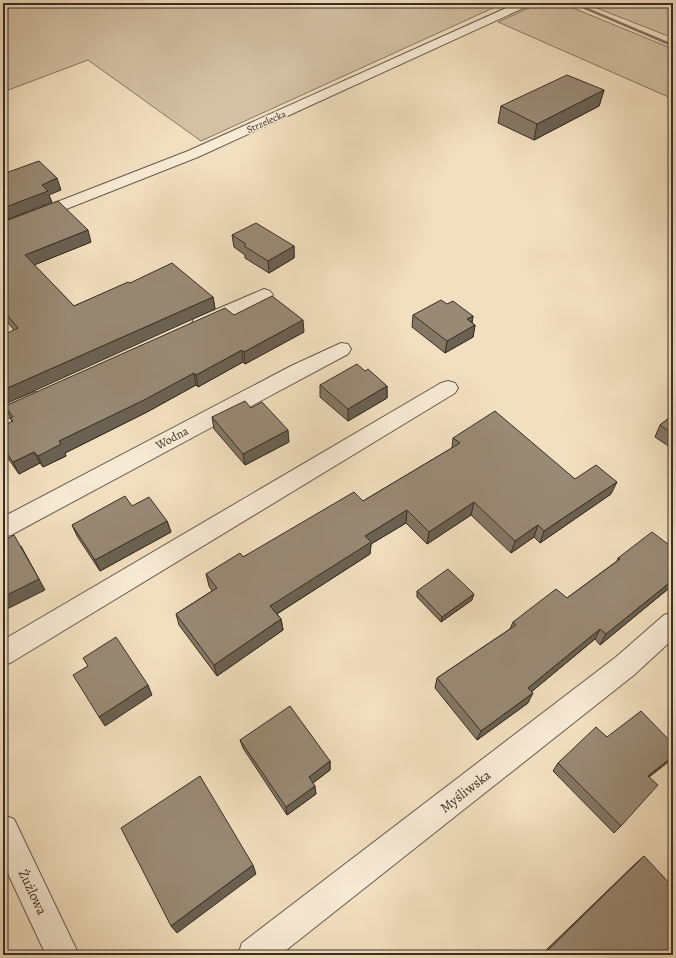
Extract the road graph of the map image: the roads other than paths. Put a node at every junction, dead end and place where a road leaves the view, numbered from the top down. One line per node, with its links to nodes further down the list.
1 (526, 3): 2 (street, Strzelecka)
2 (3, 230)
3 (264, 295): 4 (street)
4 (184, 331)
5 (341, 349): 9 (street, Wodna)
6 (448, 388): 11 (street)
7 (54, 390): 8 (street)
8 (3, 413)
9 (3, 528)
10 (673, 623): 14 (street, Myśliwska)
11 (3, 654)
12 (4, 833): 13 (street, Żużlowa)
13 (62, 955)
14 (254, 955)

